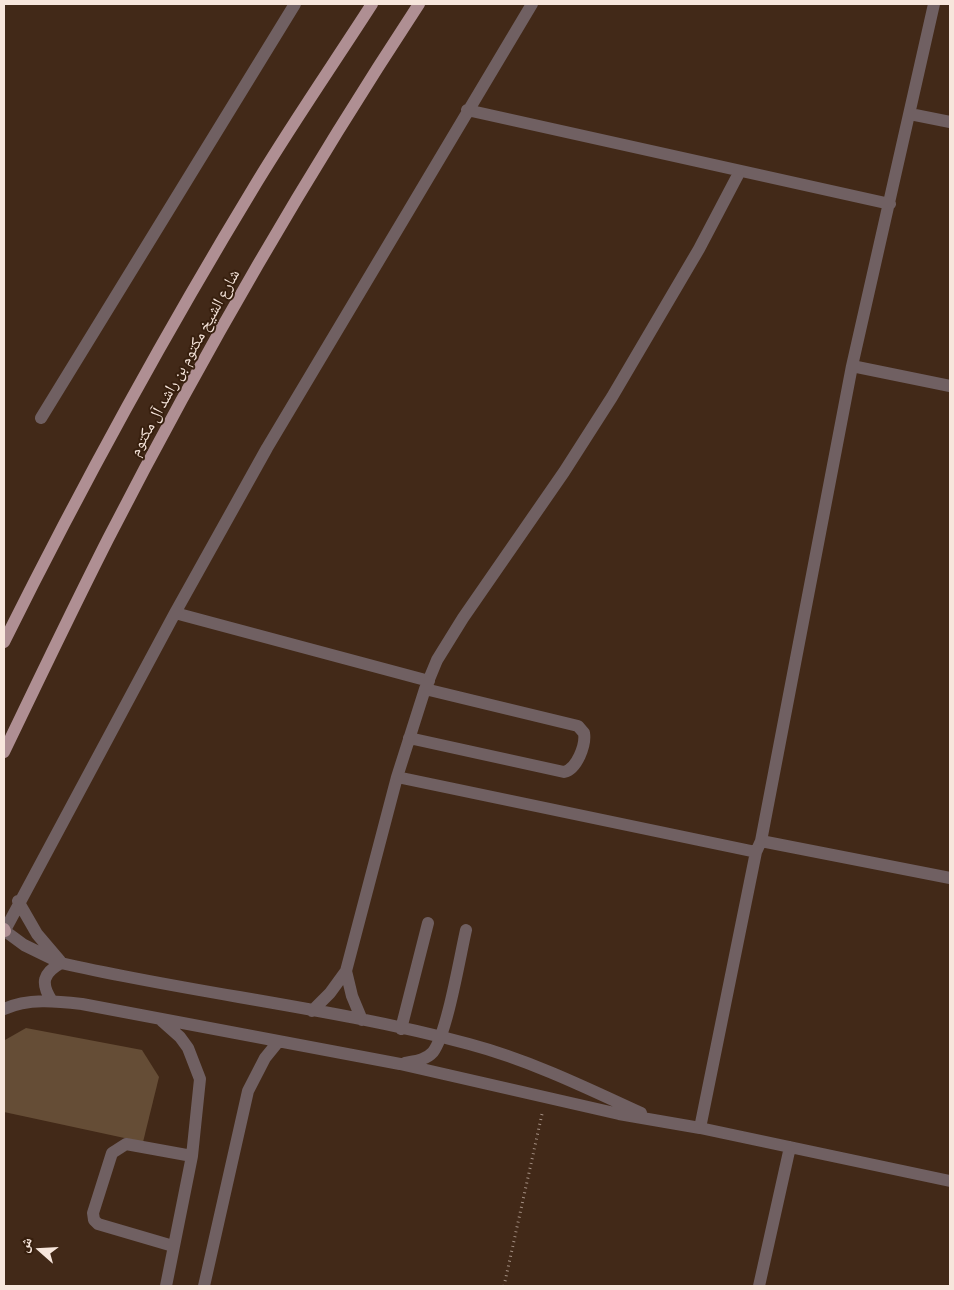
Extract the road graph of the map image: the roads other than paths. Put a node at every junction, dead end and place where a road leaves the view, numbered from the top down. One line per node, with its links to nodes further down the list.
1 (295, 4): 13 (street)
2 (372, 4): 15 (main road, شارع الشيخ مكتوم بن راشد آل مكتوم)
3 (419, 4): 18 (main road, شارع الشيخ مكتوم بن راشد آل مكتوم)
4 (532, 4): 6 (street)
5 (934, 4): 7 (street)
6 (467, 110): 9 (street); 14 (street)
7 (910, 114): 8 (street); 10 (street)
8 (950, 122)
9 (740, 171): 10 (street); 16 (street)
10 (890, 204): 11 (street)
11 (852, 366): 12 (street); 20 (street)
12 (950, 386)
13 (41, 418)
14 (174, 613): 16 (street); 22 (street)
15 (4, 642)
16 (427, 685): 17 (street); 17 (street)
17 (409, 738): 19 (street)
18 (4, 752)
19 (397, 777): 20 (street); 27 (street)
20 (758, 846): 21 (street); 38 (street)
21 (950, 878)
22 (18, 901): 25 (street); 26 (street)
23 (428, 923): 33 (street)
24 (466, 930): 34 (street)
25 (4, 931): 26 (street)
26 (61, 963): 28 (street); 30 (street)
27 (346, 971): 30 (street); 32 (street)
28 (52, 1001): 29 (street); 31 (street)
29 (4, 1009)
30 (312, 1011): 32 (street)
31 (160, 1020): 35 (street); 40 (street)
32 (362, 1020): 33 (street)
33 (401, 1028): 34 (street)
34 (441, 1036): 36 (street); 37 (street)
35 (278, 1042): 36 (street); 44 (street)
36 (400, 1064): 37 (street)
37 (655, 1119): 38 (street)
38 (700, 1128): 39 (street)
39 (790, 1147): 41 (street); 45 (street)
40 (192, 1156): 42 (street); 42 (street)
41 (950, 1181)
42 (173, 1246): 43 (street)
43 (166, 1286)
44 (204, 1286)
45 (759, 1286)

